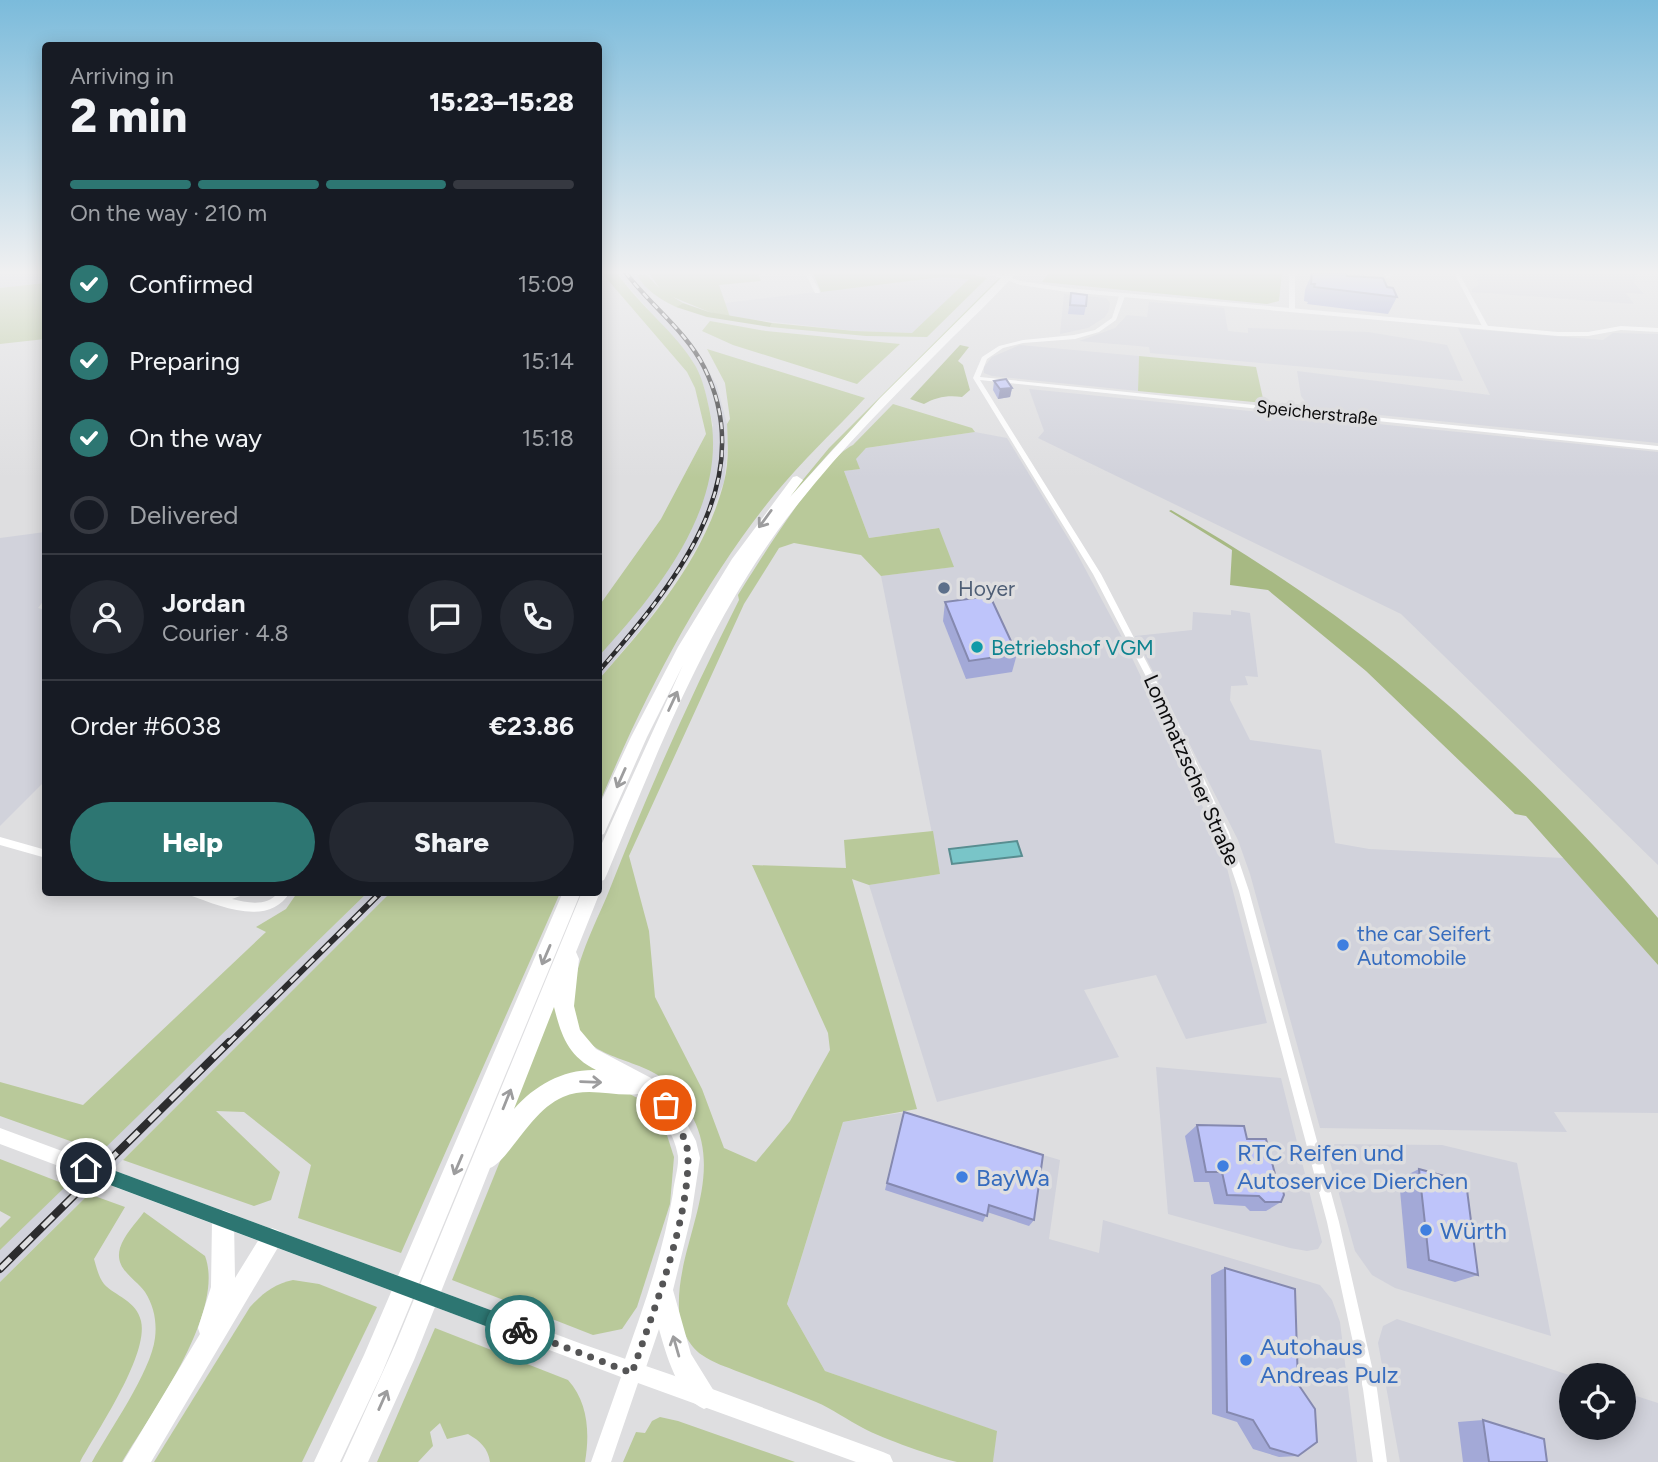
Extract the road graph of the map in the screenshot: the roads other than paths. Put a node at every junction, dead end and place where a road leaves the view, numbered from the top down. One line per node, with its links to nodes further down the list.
1 (931, 341): 6 (highway, one-way to 6)
2 (947, 341): 9 (highway, one-way to 2)
3 (1021, 341): 4 (street)
4 (976, 378): 5 (street, Speicherstraße); 31 (street, Lommatzscher Straße)
5 (1658, 448)
6 (602, 820)
7 (0, 841): 8 (street)
8 (42, 853)
9 (602, 865)
10 (206, 896): 15 (street)
11 (230, 896): 15 (street)
12 (283, 896): 15 (street)
13 (570, 896): 27 (highway, one-way to 27)
14 (589, 896): 16 (highway)
15 (220, 900)
16 (573, 936): 17 (highway); 19 (highway, one-way to 16)
17 (644, 1085): 19 (highway, one-way to 17); 22 (highway)
18 (0, 1136): 20 (street)
19 (472, 1185): 28 (highway, one-way to 19)
20 (223, 1221): 21 (street); 23 (highway)
21 (272, 1239): 23 (highway); 24 (street)
22 (661, 1290): 24 (highway); 25 (highway, one-way to 22)
23 (201, 1353): 26 (highway)
24 (632, 1373): 25 (street); 29 (street)
25 (704, 1396): 30 (street)
26 (135, 1462)
27 (327, 1462)
28 (355, 1462)
29 (601, 1462)
30 (883, 1462)
31 (1380, 1462)

